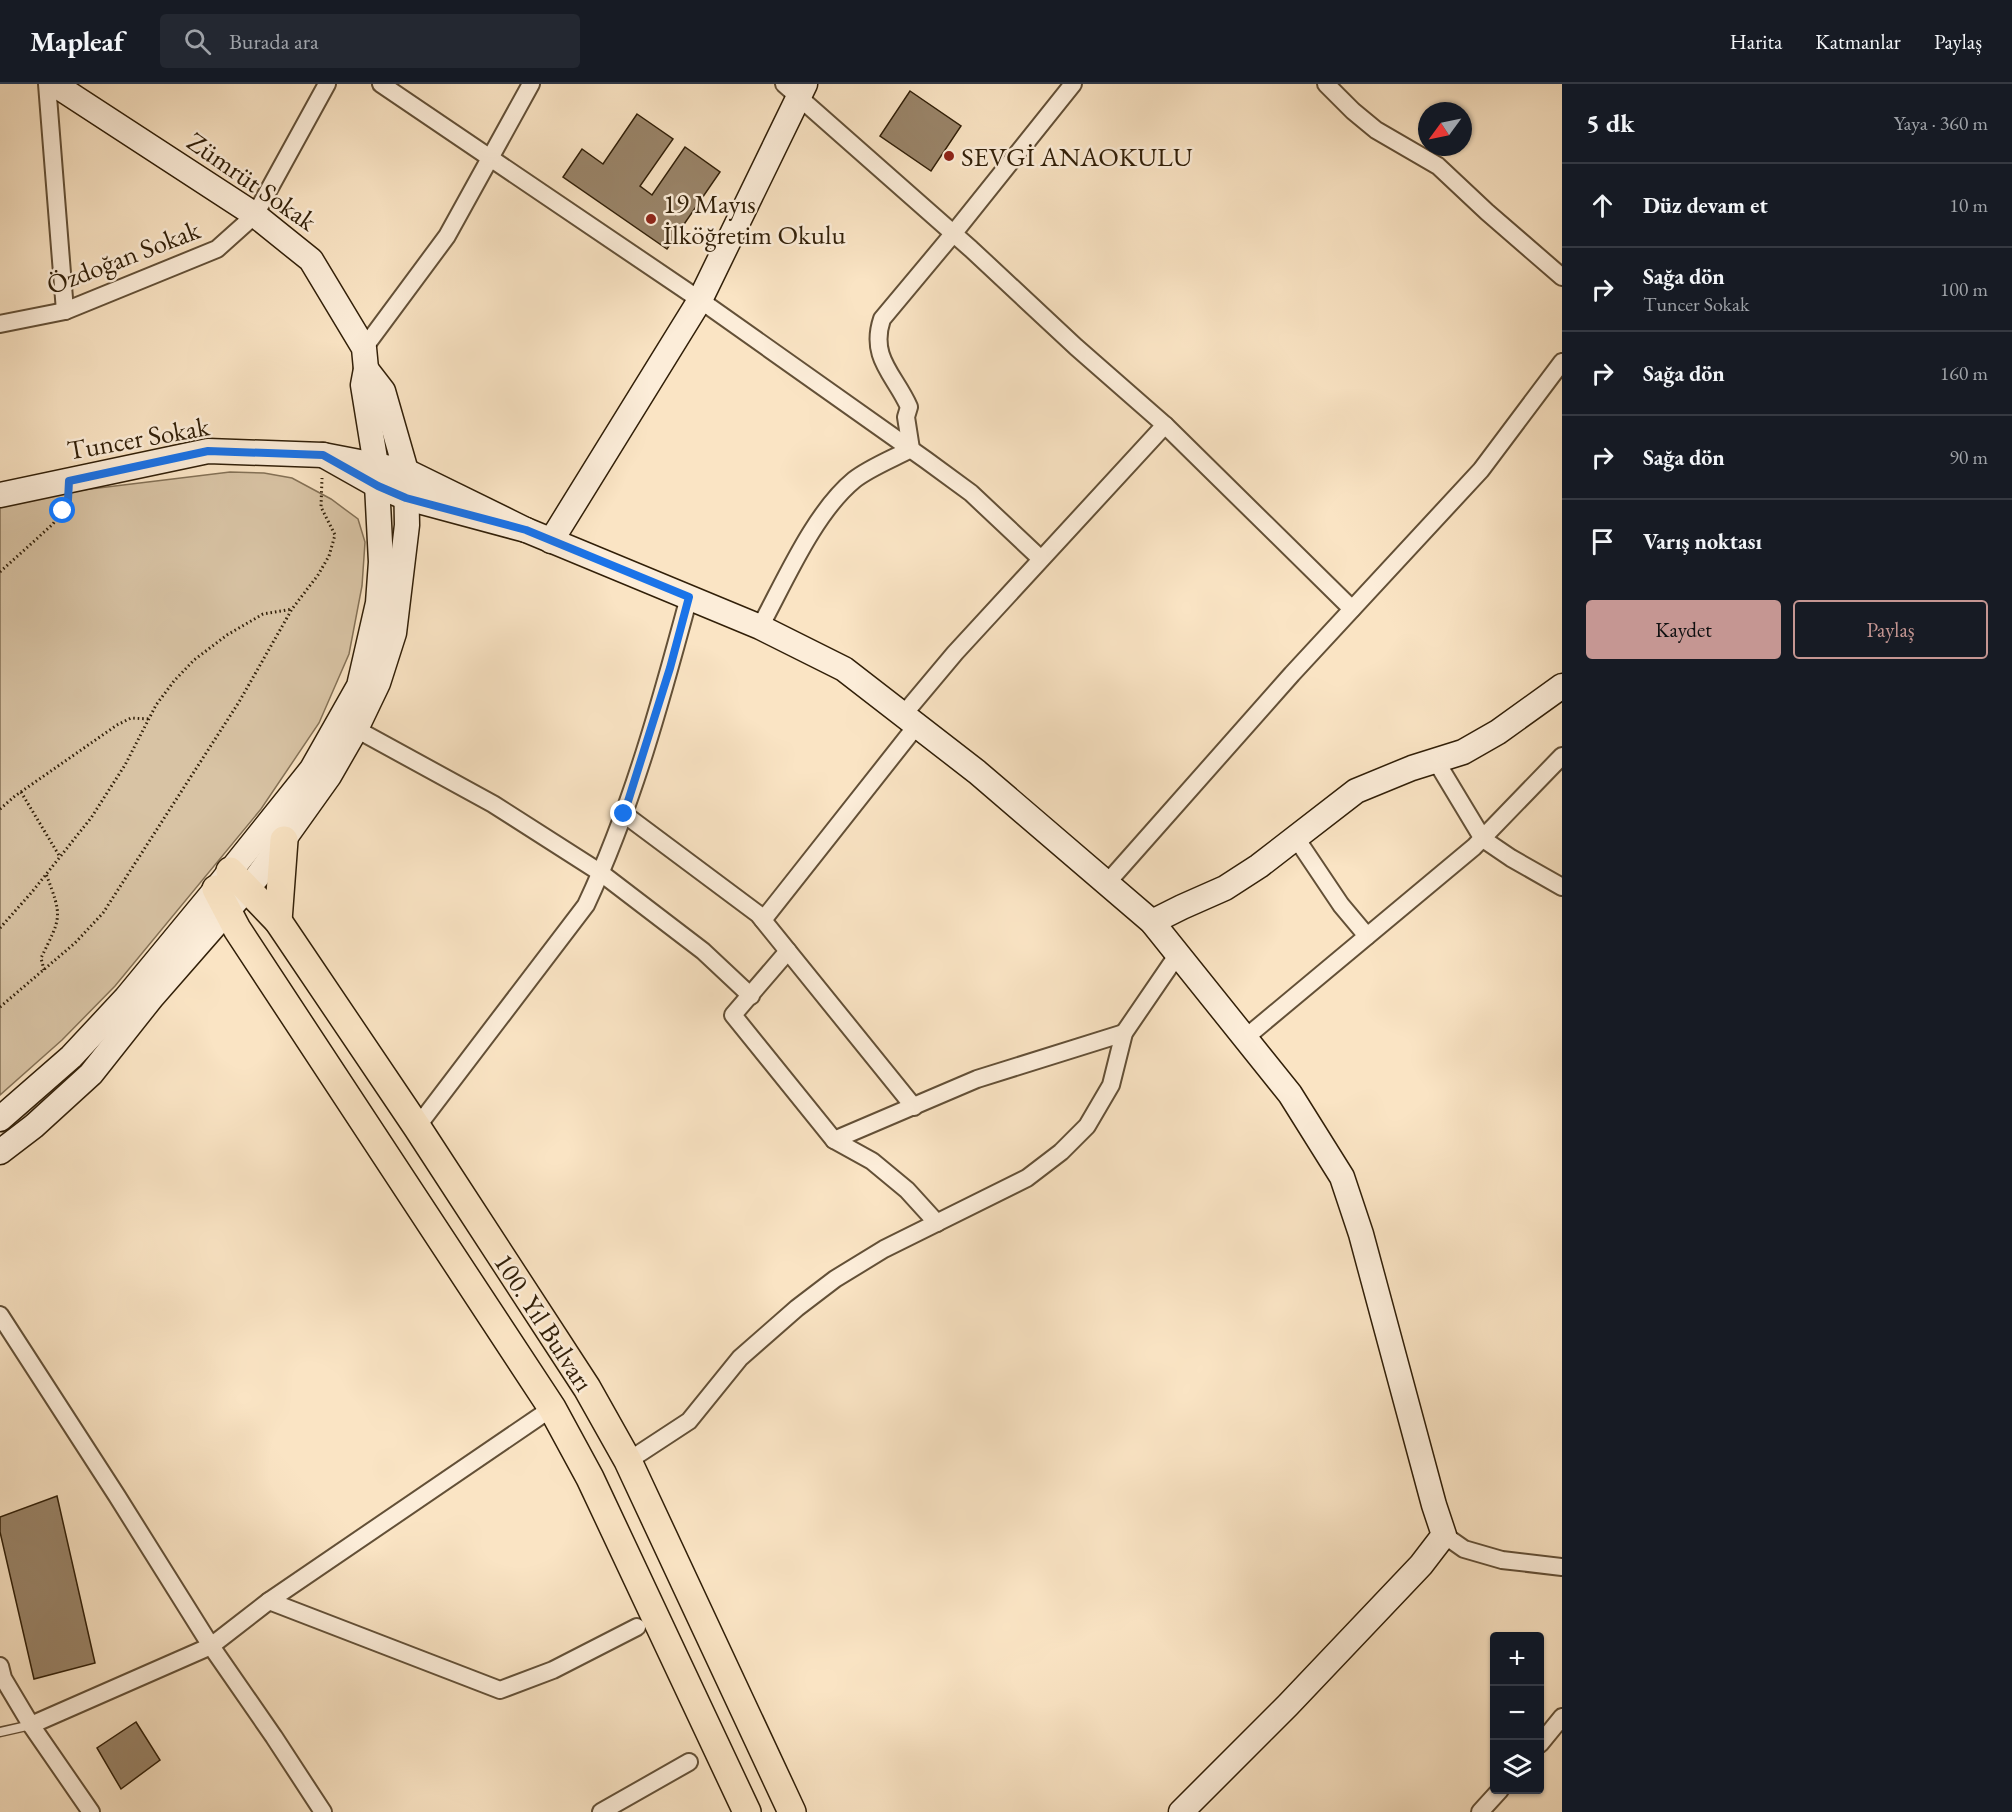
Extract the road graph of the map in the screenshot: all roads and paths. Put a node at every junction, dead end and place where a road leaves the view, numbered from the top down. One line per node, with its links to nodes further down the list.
1 (47, 84): 14 (street)
2 (54, 84): 10 (street, Zümrüt Sokak)
3 (327, 84): 10 (street, Özdoğan Sokak)
4 (381, 84): 9 (street)
5 (531, 84): 9 (street)
6 (1073, 84): 11 (street)
7 (1326, 84): 12 (street)
8 (796, 88): 11 (street); 13 (street)
9 (491, 159): 13 (street); 16 (street)
10 (255, 215): 14 (street, Özdoğan Sokak); 16 (street, Zümrüt Sokak)
11 (953, 234): 18 (street); 19 (street)
12 (1562, 277)
13 (700, 300): 19 (street); 27 (street)
14 (65, 311): 15 (street, Özdoğan Sokak)
15 (0, 324)
16 (365, 358): 21 (street, Zümrüt Sokak); 22 (street)
17 (1562, 362): 32 (street)
18 (1165, 425): 28 (street); 32 (street)
19 (911, 449): 28 (street); 33 (street)
20 (323, 455): 22 (street, Tuncer Sokak); 23 (street, Tuncer Sokak); 31 (path)
21 (406, 471): 22 (street); 25 (street, Zümrüt Sokak); 26 (street)
22 (377, 476): 25 (street); 51 (street)
23 (69, 481): 24 (street, Tuncer Sokak); 29 (path)
24 (0, 495)
25 (406, 498): 26 (street); 37 (street, Zümrüt Sokak)
26 (526, 530): 27 (street)
27 (551, 541): 30 (street)
28 (1041, 560): 36 (street)
29 (0, 572)
30 (689, 597): 33 (street); 42 (street)
31 (292, 609): 35 (path); 59 (path)
32 (1352, 609): 49 (street)
33 (760, 627): 36 (street)
34 (1562, 686): 39 (street)
35 (149, 719): 40 (path); 46 (path)
36 (910, 720): 49 (street); 52 (street)
37 (356, 729): 45 (street, Zümrüt Sokak); 47 (street)
38 (1562, 756): 44 (street)
39 (1436, 761): 43 (street); 44 (street)
40 (21, 792): 41 (path); 46 (path)
41 (0, 809)
42 (624, 814): 47 (street); 52 (street)
43 (1296, 838): 54 (street); 56 (street)
44 (1483, 839): 50 (street); 56 (street)
45 (284, 840): 51 (street, Zümrüt Sokak); 53 (main road)
46 (60, 857): 48 (path)
47 (601, 873): 60 (street); 66 (street)
48 (46, 874): 55 (path); 59 (path)
49 (1107, 883): 54 (street)
50 (1562, 887)
51 (230, 890): 53 (main road, 100. Yıl Bulvarı); 65 (street); 68 (street); 71 (main road, 100. Yıl Bulvarı)
52 (763, 920): 57 (street)
53 (278, 921): 66 (main road, 100. Yıl Bulvarı)
54 (1152, 922): 58 (street)
55 (0, 928)
56 (1367, 936): 63 (street)
57 (788, 951): 60 (street); 64 (street)
58 (1179, 954): 62 (street); 63 (street)
59 (44, 970): 61 (path)
60 (751, 996): 67 (street)
61 (0, 1007)
62 (1124, 1033): 64 (street); 69 (street)
63 (1245, 1038): 73 (street)
64 (914, 1107): 67 (street)
65 (0, 1119)
66 (417, 1128): 72 (main road, 100. Yıl Bulvarı)
67 (834, 1140): 69 (street)
68 (0, 1152)
69 (937, 1223): 72 (street)
70 (1, 1319): 77 (street)
71 (552, 1408): 75 (street); 88 (main road, 100. Yıl Bulvarı)
72 (628, 1461): 89 (main road, 100. Yıl Bulvarı)
73 (1444, 1534): 74 (street); 90 (street)
74 (1562, 1567)
75 (269, 1602): 76 (street); 77 (street)
76 (637, 1627)
77 (211, 1646): 80 (street); 86 (street)
78 (0, 1666): 80 (street)
79 (1562, 1717): 82 (street)
80 (31, 1725): 81 (lane); 85 (street)
81 (0, 1732)
82 (1542, 1740)
83 (689, 1762): 87 (street)
84 (1496, 1794): 91 (street)
85 (91, 1812)
86 (323, 1812)
87 (602, 1812)
88 (747, 1812)
89 (792, 1812)
90 (1181, 1812)
91 (1480, 1812)

